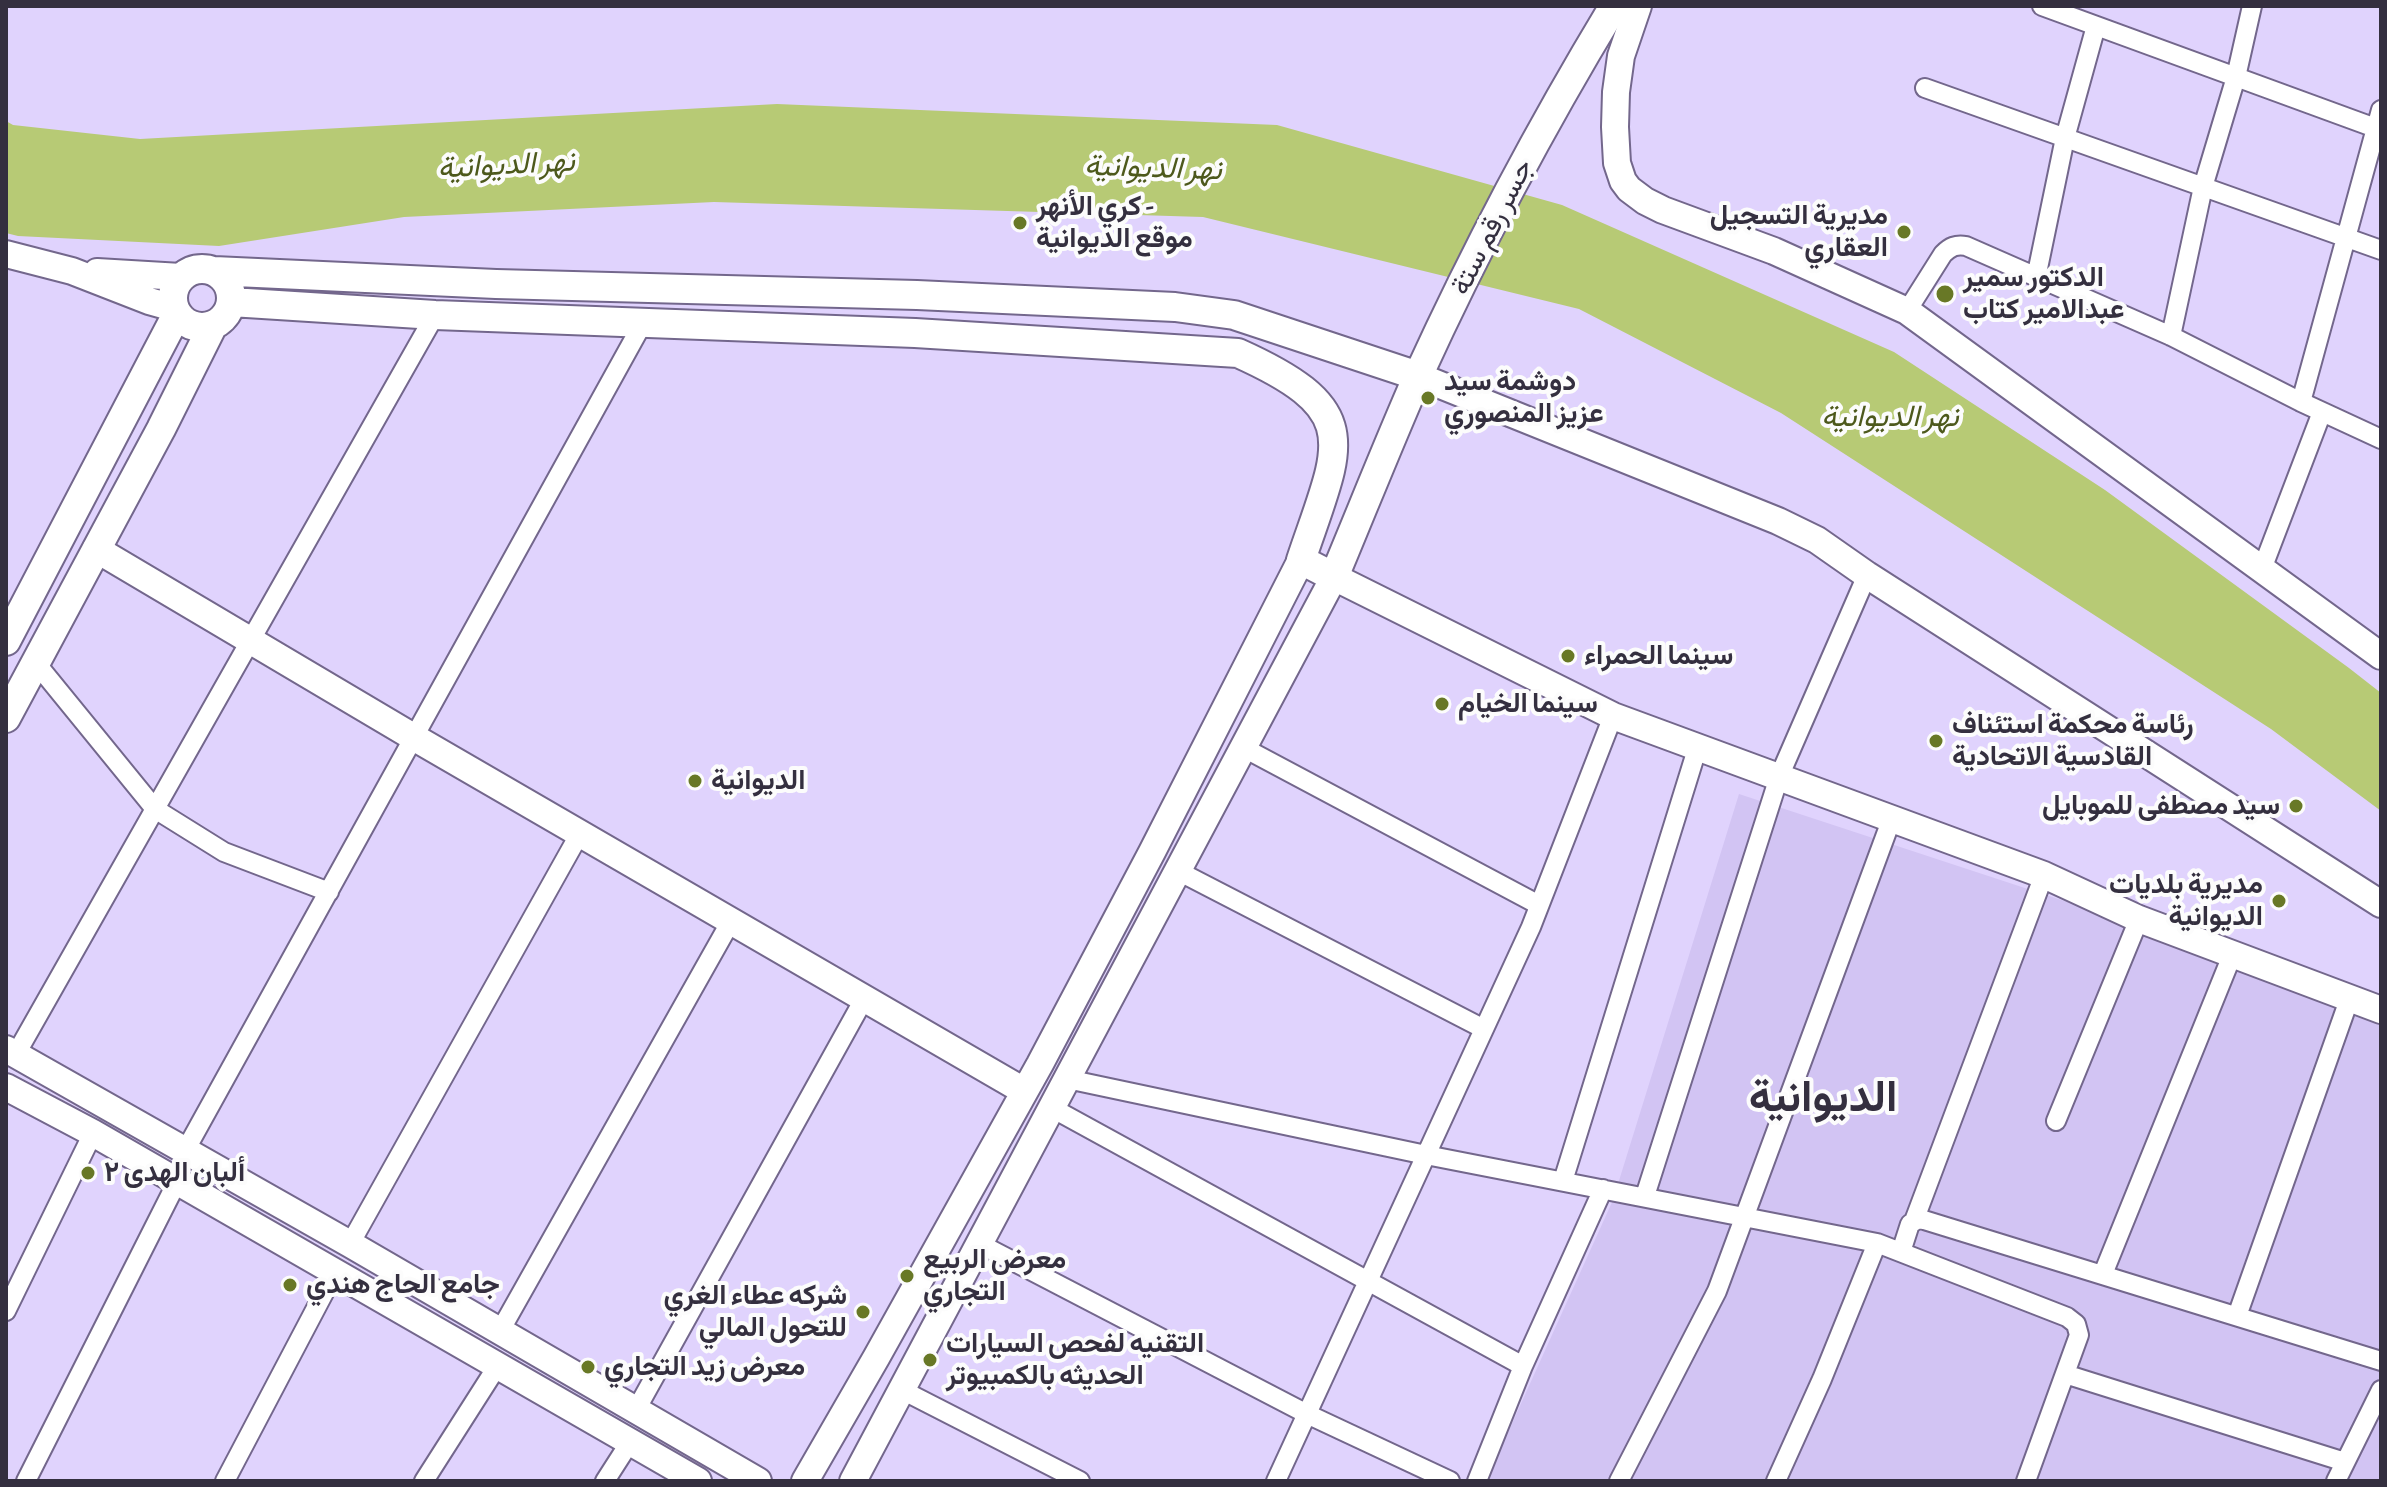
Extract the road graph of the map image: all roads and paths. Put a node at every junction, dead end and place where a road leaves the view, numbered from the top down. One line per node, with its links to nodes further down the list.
1 (1607, 6): 7 (main road)
2 (1614, 6): 7 (main road)
3 (1638, 6): 24 (main road)
4 (2042, 6): 6 (street)
5 (2252, 6): 8 (street)
6 (2096, 26): 8 (street); 11 (street)
7 (1586, 53): 31 (main road, جسر رقم ستة)
8 (2236, 77): 10 (street); 12 (street)
9 (1925, 88): 11 (street)
10 (2379, 122): 13 (street)
11 (2065, 138): 12 (street); 19 (street)
12 (2203, 187): 13 (street); 30 (street)
13 (2347, 239): 14 (street); 32 (street)
14 (2381, 250)
15 (6, 254): 16 (main road)
16 (72, 271): 18 (main road); 23 (main road)
17 (214, 271): 18 (main road); 20 (main road); 22 (main road)
18 (181, 277): 23 (main road)
19 (2036, 278): 24 (street); 30 (street)
20 (496, 284): 21 (main road); 26 (main road)
21 (917, 295): 29 (main road); 31 (main road)
22 (231, 302): 25 (main road); 28 (main road)
23 (175, 311): 28 (main road); 40 (main road)
24 (1907, 311): 37 (main road)
25 (435, 315): 26 (main road); 41 (street)
26 (492, 315): 27 (main road)
27 (644, 321): 29 (main road); 46 (street)
28 (213, 325): 35 (main road)
29 (915, 333): 36 (main road)
30 (2171, 336): 32 (street)
31 (1418, 376): 38 (main road); 39 (main road, جسر رقم ستة)
32 (2301, 402): 33 (street)
33 (2322, 412): 34 (street); 37 (street)
34 (2381, 439)
35 (96, 549): 41 (main road); 43 (main road)
36 (1301, 560): 39 (main road); 68 (main road)
37 (2262, 569): 42 (main road)
38 (1867, 575): 49 (street); 56 (main road)
39 (1334, 577): 44 (main road); 48 (main road)
40 (6, 641)
41 (252, 641): 46 (main road); 50 (street)
42 (2381, 656)
43 (36, 663): 45 (main road); 50 (street)
44 (1613, 716): 47 (main road); 57 (street)
45 (6, 718)
46 (415, 738): 52 (main road); 55 (street)
47 (1698, 746): 49 (main road); 74 (street)
48 (1244, 748): 53 (main road); 57 (street)
49 (1779, 777): 51 (main road); 77 (street)
50 (155, 809): 55 (street); 65 (street)
51 (1892, 818): 54 (main road); 78 (street)
52 (580, 833): 59 (main road); 81 (street)
53 (1178, 871): 64 (street); 66 (main road)
54 (2044, 875): 58 (main road); 79 (street)
55 (329, 892): 72 (street)
56 (2381, 904)
57 (1539, 905): 64 (street)
58 (2139, 919): 60 (main road); 70 (street)
59 (731, 921): 62 (main road); 89 (street)
60 (2233, 953): 61 (main road); 85 (street)
61 (2350, 997): 63 (main road); 88 (street)
62 (864, 999): 68 (main road); 96 (street)
63 (2381, 1010)
64 (1484, 1029): 73 (street)
65 (11, 1051): 72 (main road)
66 (1067, 1079): 69 (main road); 73 (street)
67 (6, 1087): 71 (main road)
68 (1024, 1091): 106 (main road)
69 (1052, 1108): 82 (main road); 86 (street)
70 (2056, 1121)
71 (93, 1133): 75 (main road); 87 (street)
72 (185, 1151): 81 (main road)
73 (1426, 1155): 74 (street); 86 (street)
74 (1563, 1181): 76 (street)
75 (177, 1182): 84 (main road); 100 (street)
76 (1603, 1189): 77 (street); 92 (street)
77 (1645, 1196): 78 (street)
78 (1746, 1215): 80 (street); 112 (street)
79 (1914, 1221): 83 (street); 85 (street)
80 (1877, 1243): 83 (street); 113 (street)
81 (350, 1244): 89 (main road)
82 (980, 1244): 94 (main road); 97 (street)
83 (1901, 1252): 93 (street)
84 (335, 1272): 91 (main road); 101 (street)
85 (2103, 1274): 88 (street)
86 (1368, 1280): 92 (street); 97 (street)
87 (6, 1311)
88 (2237, 1316): 90 (street)
89 (500, 1331): 96 (main road)
90 (2381, 1361)
91 (498, 1365): 98 (main road); 102 (street)
92 (1523, 1366): 111 (street)
93 (2065, 1374): 99 (street); 114 (street)
94 (902, 1390): 107 (main road); 108 (street)
95 (2381, 1390): 99 (street)
96 (636, 1410): 105 (main road)
97 (1307, 1414): 109 (street); 110 (street)
98 (630, 1442): 103 (street); 104 (main road)
99 (2345, 1462): 115 (street)
100 (26, 1481)
101 (225, 1481)
102 (424, 1481)
103 (605, 1481)
104 (698, 1481)
105 (758, 1481)
106 (805, 1481)
107 (853, 1481)
108 (1080, 1481)
109 (1276, 1481)
110 (1450, 1481)
111 (1477, 1481)
112 (1619, 1481)
113 (1776, 1481)
114 (2026, 1481)
115 (2336, 1481)

